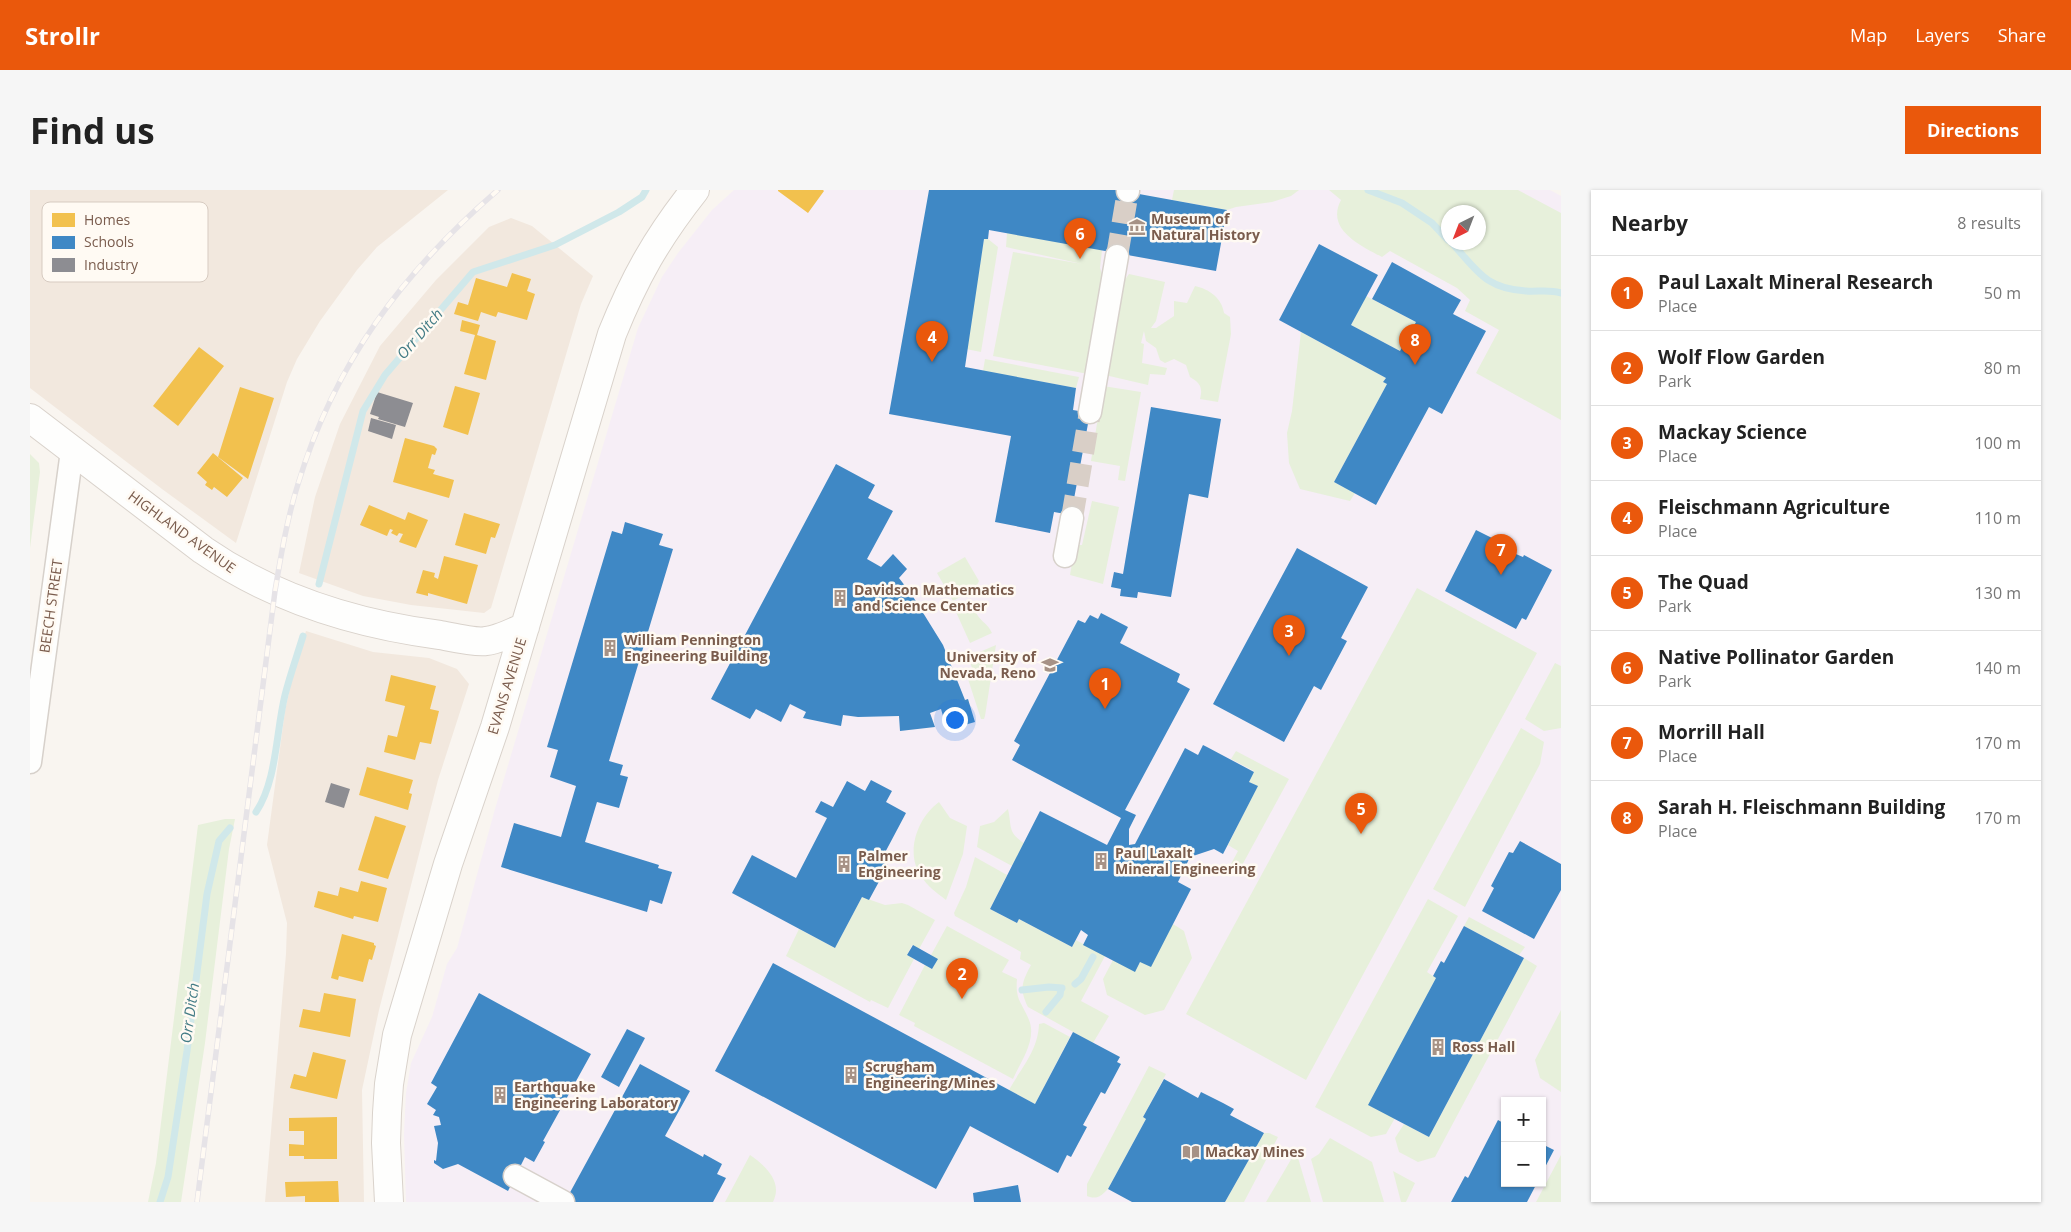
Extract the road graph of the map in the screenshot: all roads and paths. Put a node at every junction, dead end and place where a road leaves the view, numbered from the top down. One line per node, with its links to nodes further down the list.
1 (695, 190): 8 (street, EVANS AVENUE)
2 (1117, 256): 3 (street)
3 (1090, 412)
4 (30, 418): 5 (street, HIGHLAND AVENUE)
5 (72, 451): 8 (street, HIGHLAND AVENUE); 9 (street, BEECH STREET)
6 (1072, 518): 7 (street)
7 (1065, 556)
8 (525, 627): 11 (street, EVANS AVENUE)
9 (30, 762)
10 (515, 1176): 12 (street)
11 (390, 1202)
12 (563, 1202)

